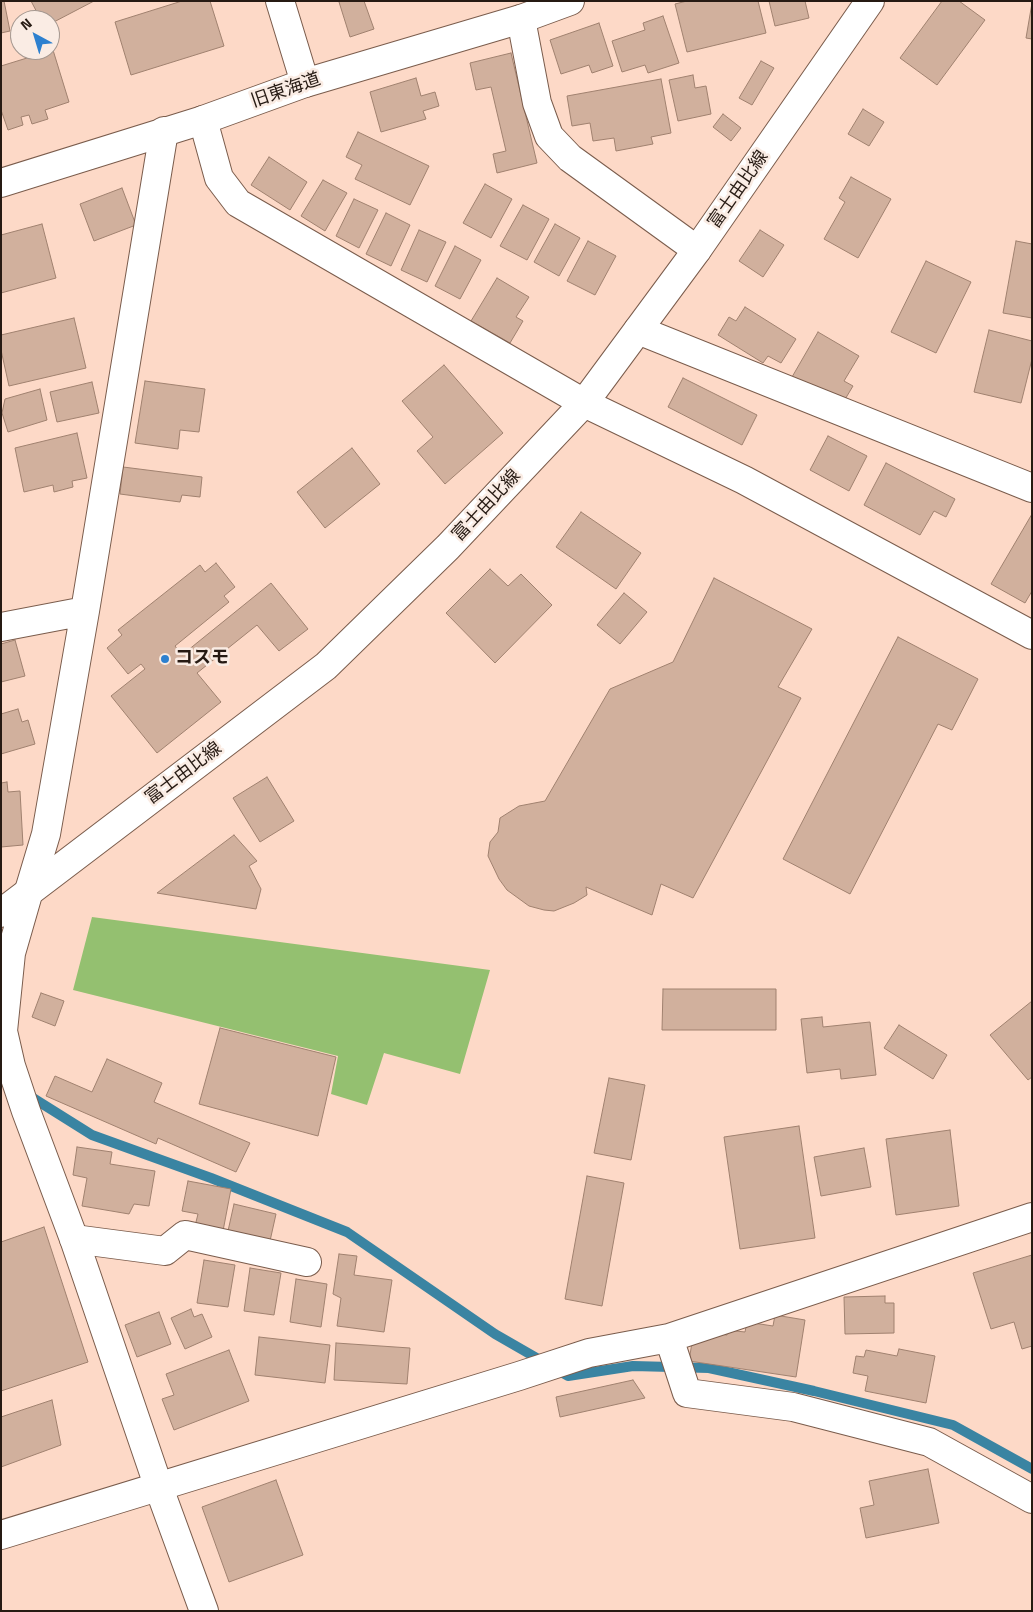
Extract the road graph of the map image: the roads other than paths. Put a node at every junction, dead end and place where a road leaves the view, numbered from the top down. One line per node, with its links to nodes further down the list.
1 (280, 1): 5 (street)
2 (570, 1): 4 (street, 旧東海道)
3 (870, 1): 9 (street, 富士由比線)
4 (521, 19): 5 (street, 旧東海道); 9 (street)
5 (305, 83): 6 (street, 旧東海道)
6 (203, 120): 7 (street, 旧東海道); 11 (street)
7 (164, 131): 8 (street, 旧東海道); 13 (street)
8 (1, 182)
9 (697, 250): 10 (street, 富士由比線)
10 (638, 330): 11 (street, 富士由比線); 12 (street)
11 (584, 402): 15 (street); 16 (street, 富士由比線)
12 (1032, 488)
13 (86, 610): 14 (street); 16 (street)
14 (1, 627)
15 (1032, 635)
16 (28, 894): 17 (street, 富士由比線); 19 (street)
17 (1, 913)
18 (1032, 1217): 21 (street)
19 (74, 1239): 20 (street); 22 (street)
20 (307, 1262)
21 (669, 1338): 22 (street); 23 (street)
22 (158, 1488): 24 (street); 25 (street)
23 (1032, 1499)
24 (1, 1535)
25 (204, 1611)

